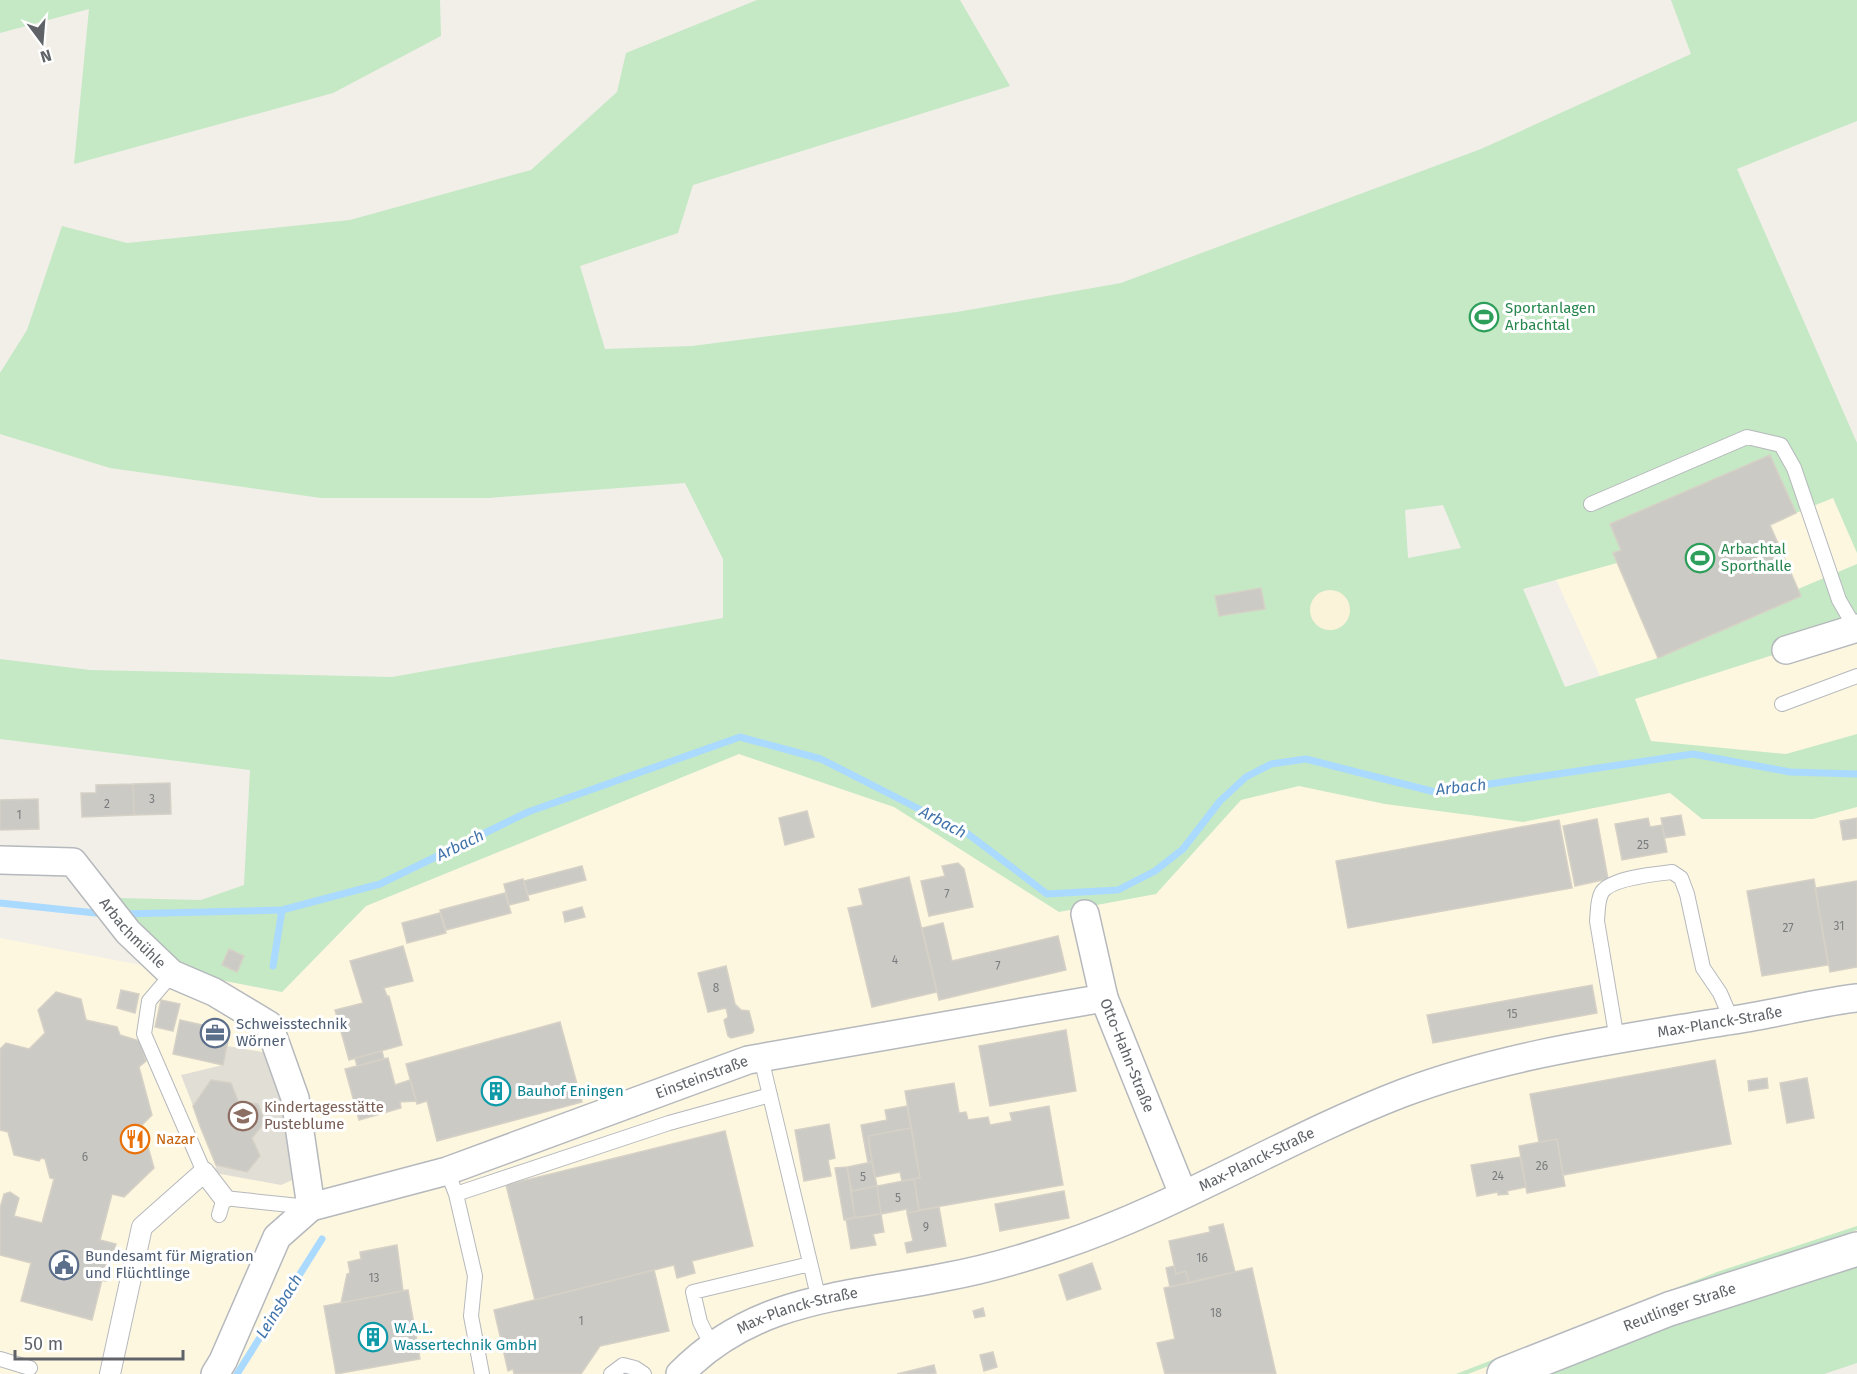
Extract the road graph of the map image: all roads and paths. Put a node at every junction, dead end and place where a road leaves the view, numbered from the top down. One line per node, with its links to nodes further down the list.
1 (1592, 504): 2 (lane)
2 (1856, 629): 3 (street)
3 (1786, 650)
4 (1857, 676): 5 (lane)
5 (1782, 704)
6 (0, 860): 8 (street, Arbachmühle)
7 (1085, 914): 9 (street, Otto-Hahn-Straße)
8 (172, 974): 15 (lane); 19 (street, Arbachmühle)
9 (1104, 998): 13 (street, Einsteinstraße); 17 (street, Otto-Hahn-Straße)
10 (1857, 998): 11 (street, Max-Planck-Straße)
11 (1732, 1021): 12 (street, Max-Planck-Straße); 12 (lane)
12 (1617, 1040): 17 (street, Max-Planck-Straße)
13 (761, 1058): 14 (lane); 16 (street, Einsteinstraße)
14 (770, 1095): 16 (lane); 21 (lane)
15 (204, 1172): 18 (street); 26 (street)
16 (451, 1183): 19 (street, Einsteinstraße); 28 (lane)
17 (1183, 1194): 22 (street, Max-Planck-Straße)
18 (221, 1207): 19 (lane)
19 (311, 1207): 27 (street)
20 (1857, 1249): 32 (main road, Reutlinger Straße)
21 (810, 1264): 22 (lane); 23 (lane)
22 (819, 1300): 23 (street, Max-Planck-Straße)
23 (712, 1346): 31 (street, Max-Planck-Straße)
24 (0, 1359): 25 (lane)
25 (30, 1368)
26 (110, 1374)
27 (214, 1374)
28 (482, 1374)
29 (611, 1374): 30 (lane)
30 (644, 1374)
31 (680, 1374)
32 (1504, 1374)

